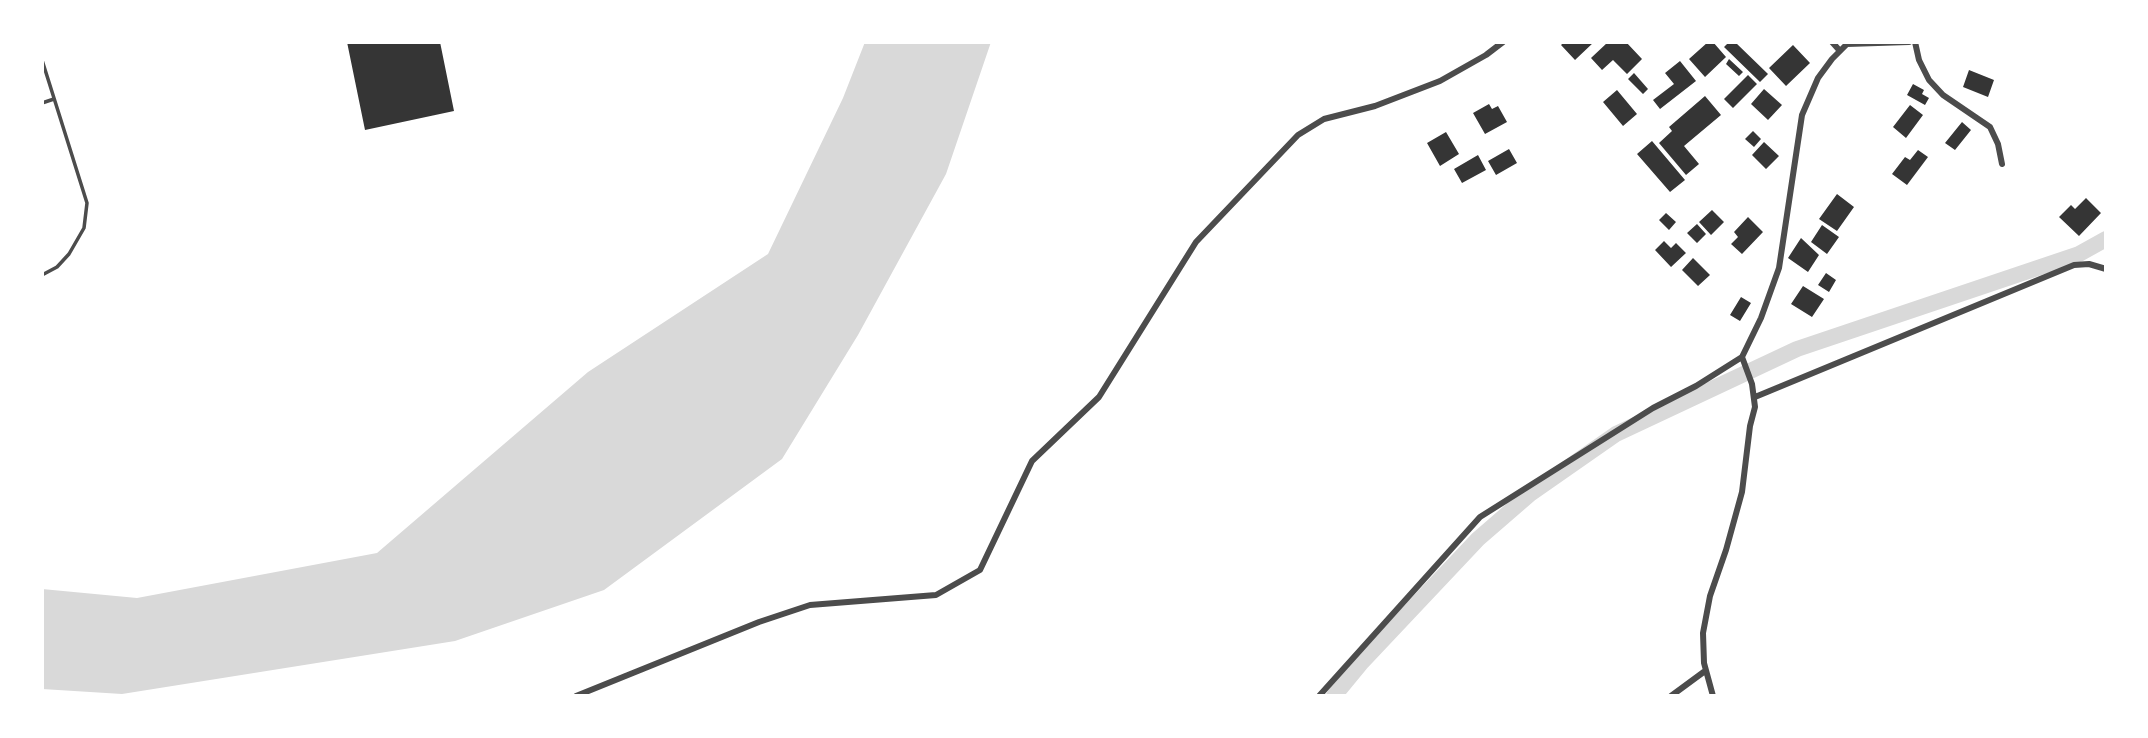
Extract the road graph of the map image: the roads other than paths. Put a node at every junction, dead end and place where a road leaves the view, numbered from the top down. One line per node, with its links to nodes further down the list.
1 (1503, 42): 16 (street)
2 (1832, 42): 6 (street)
3 (1909, 42): 5 (street)
4 (1915, 42): 10 (street)
5 (1847, 43): 6 (street)
6 (1840, 51): 13 (street)
7 (42, 60): 8 (lane)
8 (54, 99): 9 (lane); 12 (lane)
9 (42, 103)
10 (2002, 164)
11 (2106, 269): 14 (street)
12 (42, 275)
13 (1742, 356): 14 (street); 17 (street)
14 (1755, 397): 15 (street)
15 (1705, 671): 18 (street); 19 (street)
16 (576, 696)
17 (1319, 696)
18 (1671, 696)
19 (1713, 696)

